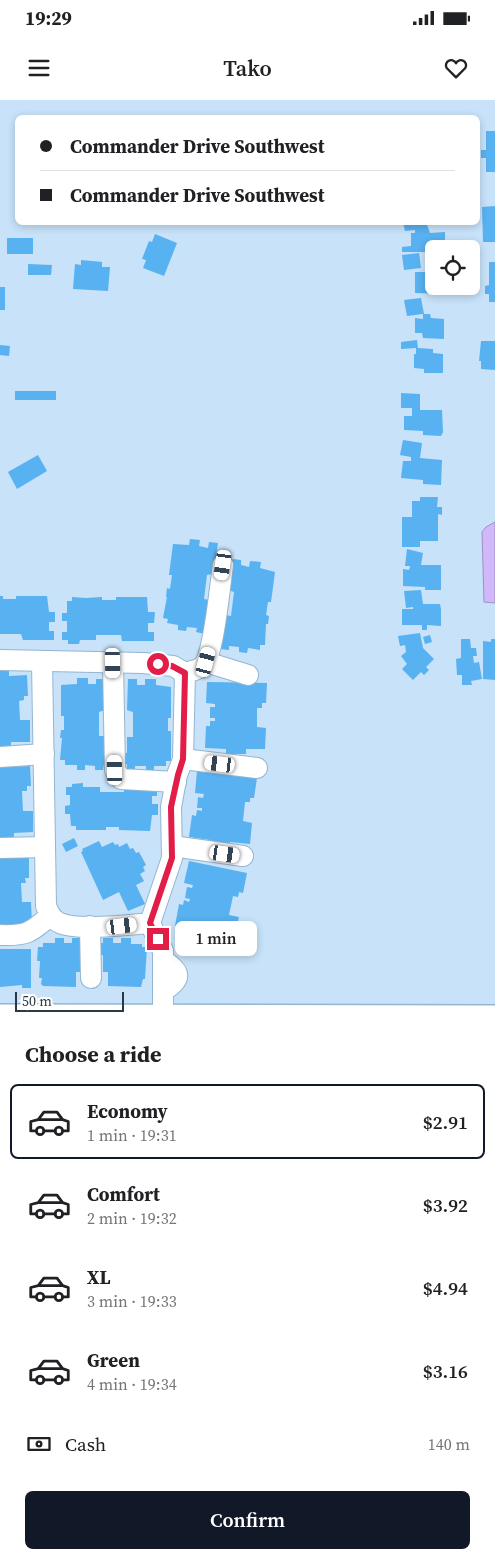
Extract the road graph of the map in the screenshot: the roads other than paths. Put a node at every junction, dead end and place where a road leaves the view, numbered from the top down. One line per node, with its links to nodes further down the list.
1 (223, 565): 4 (street)
2 (0, 660): 3 (street)
3 (42, 661): 5 (street); 8 (street)
4 (206, 662): 6 (street); 7 (street)
5 (113, 663): 6 (street); 12 (street)
6 (185, 673): 10 (street)
7 (248, 675)
8 (44, 754): 9 (street); 14 (street)
9 (0, 757)
10 (183, 759): 11 (street); 12 (street)
11 (257, 768)
12 (176, 782): 13 (street)
13 (172, 846): 16 (street); 18 (street)
14 (45, 847): 15 (street); 17 (street)
15 (0, 848)
16 (243, 856)
17 (50, 916): 19 (street); 20 (street)
18 (150, 923): 19 (street); 24 (street)
19 (90, 926): 21 (street)
20 (0, 935)
21 (91, 978)
22 (0, 1017): 24 (main road)
23 (495, 1018): 26 (main road)
24 (174, 1020): 25 (main road)
25 (238, 1021): 26 (main road)
26 (392, 1021)

